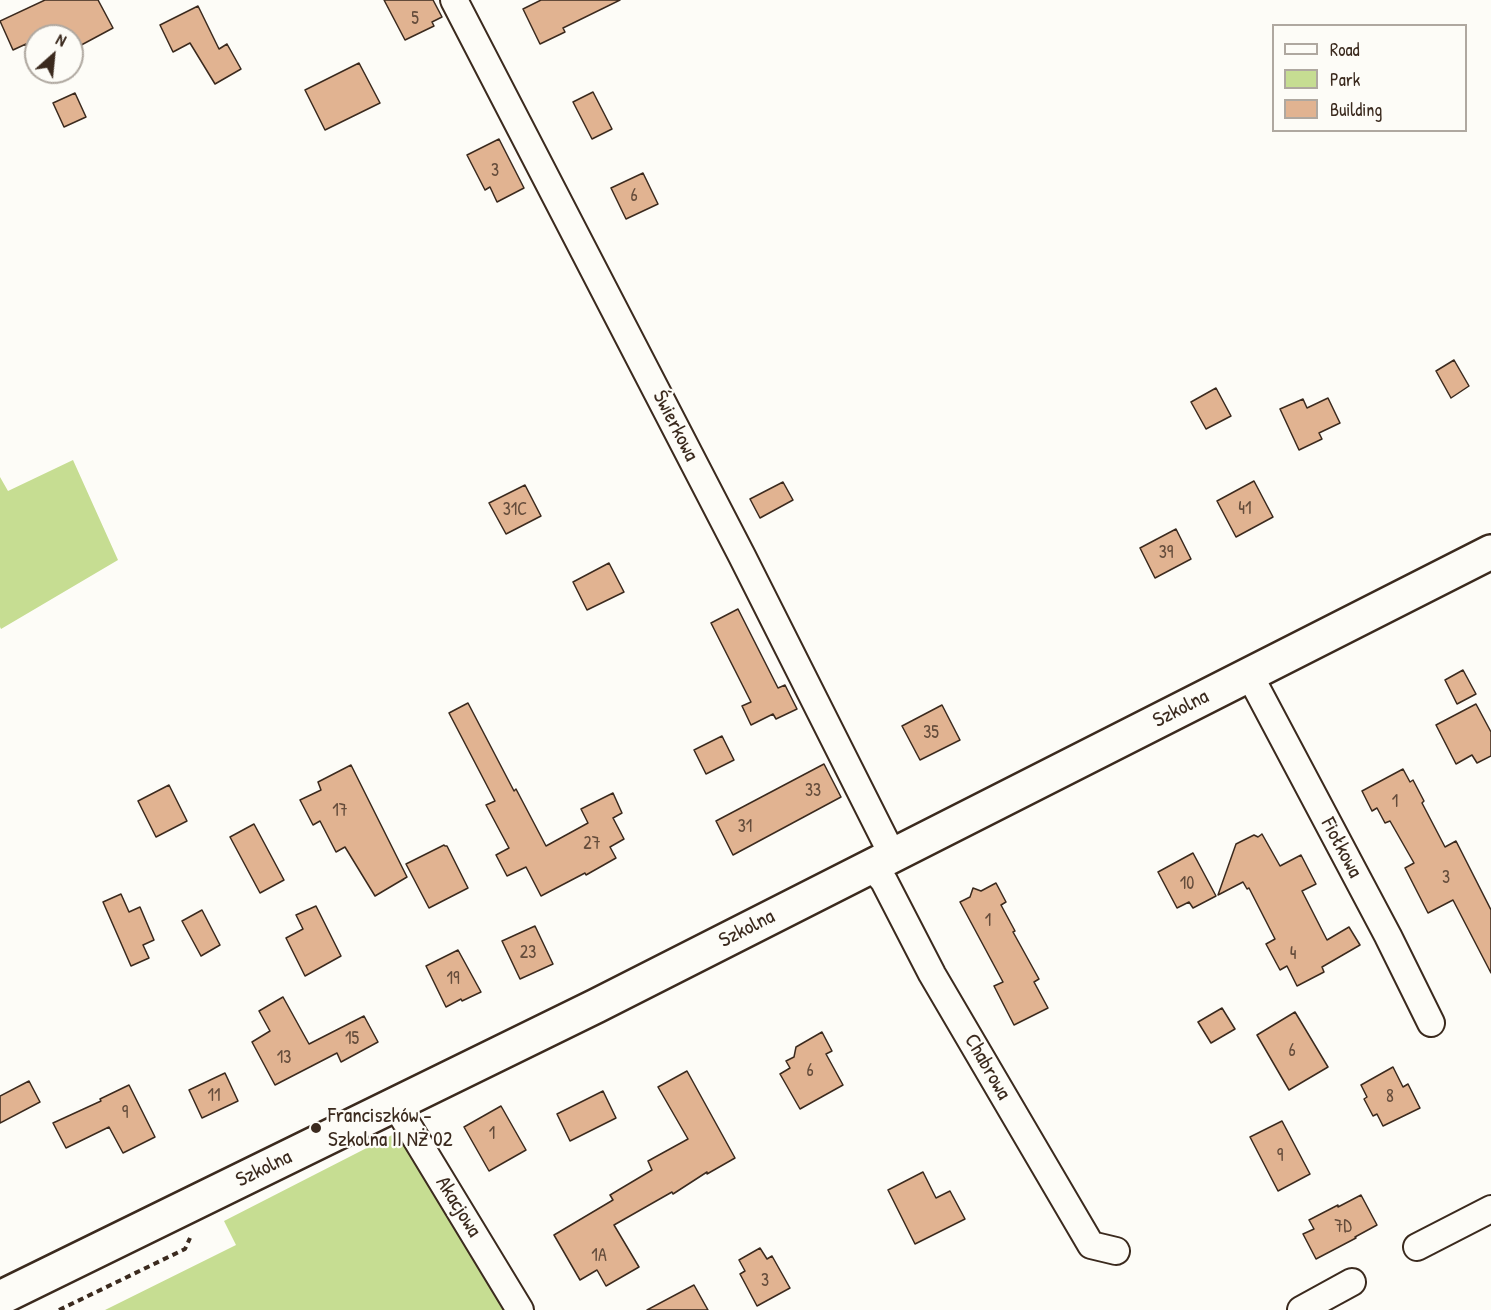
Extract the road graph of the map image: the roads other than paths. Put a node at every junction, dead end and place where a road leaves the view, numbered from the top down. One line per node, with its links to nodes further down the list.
1 (454, 0): 4 (street, Świerkowa)
2 (1491, 552): 3 (street, Szkolna)
3 (1249, 674): 4 (street, Szkolna); 5 (street, Fiołkowa)
4 (882, 860): 6 (street, Szkolna); 9 (street, Chabrowa)
5 (1431, 1023)
6 (395, 1104): 11 (street, Szkolna); 12 (street, Akacjowa)
7 (1491, 1209): 8 (street)
8 (1417, 1247)
9 (1116, 1251)
10 (1352, 1282): 13 (street)
11 (0, 1298)
12 (520, 1310)
13 (1301, 1310)

